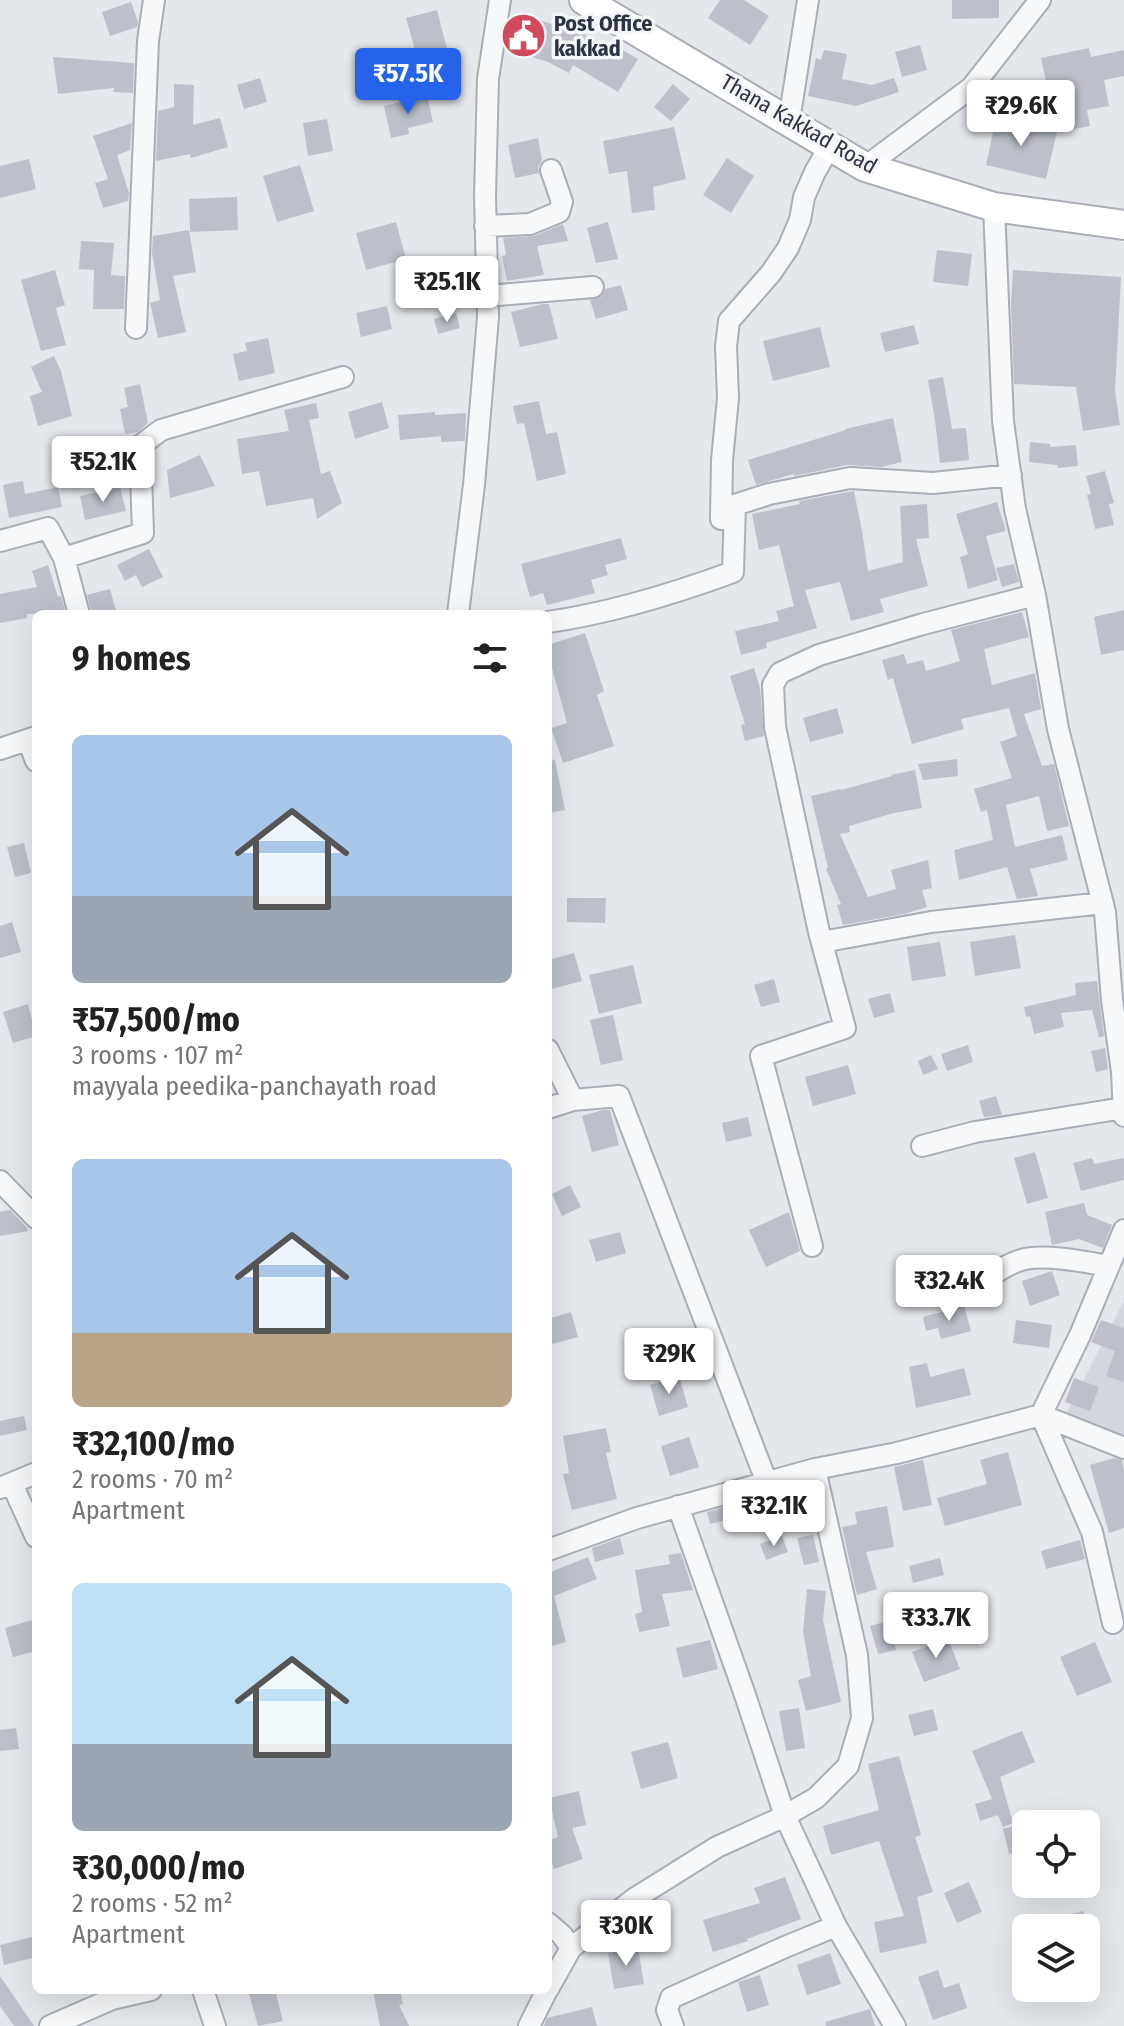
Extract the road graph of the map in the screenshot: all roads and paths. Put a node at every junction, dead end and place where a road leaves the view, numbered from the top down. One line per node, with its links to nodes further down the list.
1 (154, 0): 15 (street)
2 (500, 0): 12 (street)
3 (584, 0): 6 (main road, Thana Kakkad Road)
4 (808, 0): 6 (street)
5 (1039, 1): 8 (street)
6 (789, 121): 7 (main road, Thana Kakkad Road)
7 (830, 146): 8 (main road, Thana Kakkad Road); 18 (street)
8 (865, 167): 10 (main road, Thana Kakkad Road)
9 (551, 170): 12 (street)
10 (994, 207): 11 (main road, Thana Kakkad Road); 17 (street)
11 (1124, 225)
12 (485, 226): 14 (street)
13 (593, 287): 14 (street)
14 (487, 296): 23 (street)
15 (136, 328)
16 (343, 377): 20 (street)
17 (1011, 475): 18 (street); 21 (street)
18 (735, 505): 24 (street)
19 (0, 541): 20 (street)
20 (64, 558): 22 (street)
21 (1035, 595): 27 (street); 28 (street)
22 (78, 610)
23 (458, 610)
24 (552, 621)
25 (32, 738): 26 (street)
26 (0, 749)
27 (1111, 907): 28 (street); 32 (street)
28 (822, 942): 37 (street)
29 (552, 1058): 30 (street)
30 (573, 1100): 31 (street); 44 (street)
31 (552, 1107)
32 (1123, 1112): 33 (street)
33 (922, 1146)
34 (0, 1181): 35 (street)
35 (32, 1214)
36 (1124, 1230): 38 (street)
37 (812, 1246)
38 (1108, 1266): 39 (street); 40 (street)
39 (974, 1287)
40 (1041, 1415): 41 (street); 42 (street); 49 (street)
41 (1124, 1448)
42 (815, 1469): 44 (street); 50 (street)
43 (32, 1475): 45 (street)
44 (767, 1483): 46 (street)
45 (6, 1486): 47 (street)
46 (678, 1506): 48 (street); 50 (street)
47 (32, 1530)
48 (552, 1547)
49 (1113, 1623)
50 (785, 1816): 52 (street); 53 (street)
51 (552, 1926): 53 (street)
52 (836, 1926): 61 (street); 62 (street)
53 (571, 1948): 54 (street)
54 (552, 1982)
55 (134, 1994): 58 (street)
56 (204, 1994): 59 (street)
57 (545, 1994): 60 (street)
58 (50, 2026)
59 (215, 2026)
60 (529, 2026)
61 (673, 2026)
62 (895, 2026)

